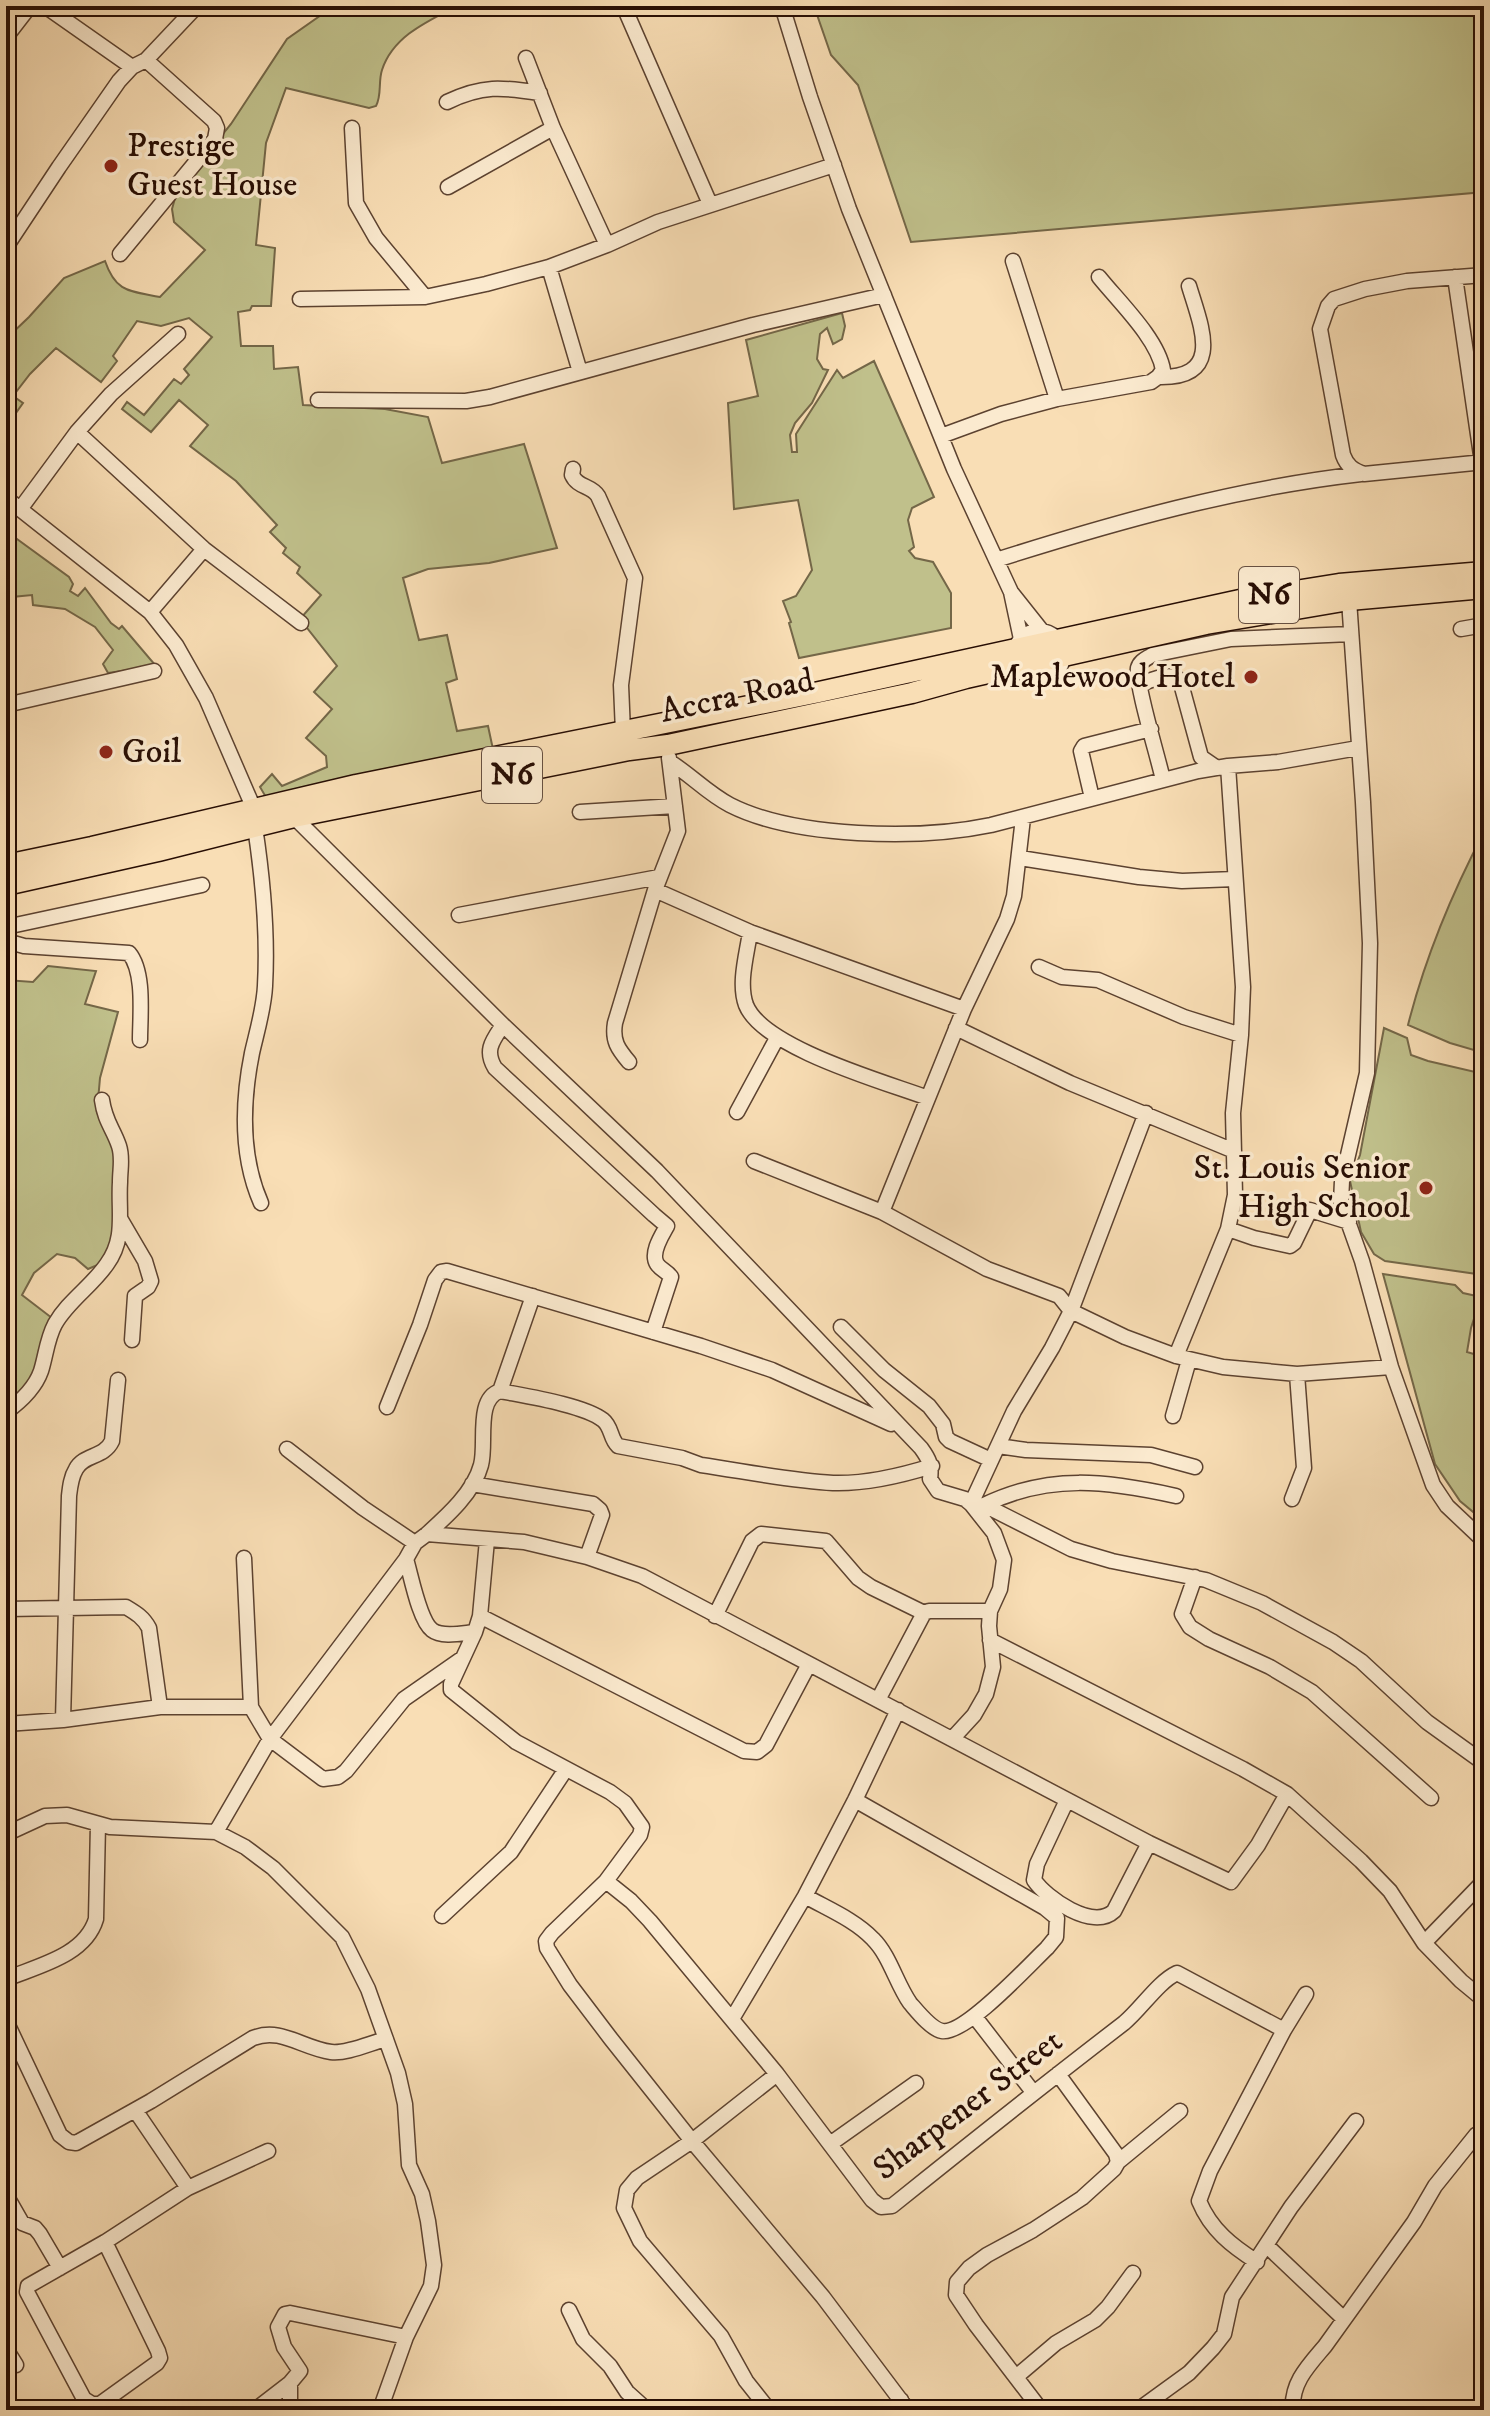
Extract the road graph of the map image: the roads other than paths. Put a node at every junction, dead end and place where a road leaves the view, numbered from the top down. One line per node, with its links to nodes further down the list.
1 (30, 6): 6 (street)
2 (197, 6): 8 (street)
3 (782, 6): 13 (street)
4 (624, 7): 15 (street)
5 (53, 8): 8 (street)
6 (6, 37)
7 (526, 58): 9 (street)
8 (139, 63): 17 (street); 18 (street)
9 (540, 93): 10 (street); 12 (street)
10 (447, 102)
11 (352, 128): 26 (street)
12 (553, 128): 14 (street); 16 (street)
13 (834, 165): 15 (street); 25 (street)
14 (448, 187)
15 (710, 204): 16 (street)
16 (607, 245): 20 (street)
17 (6, 247)
18 (120, 254)
19 (1013, 261): 31 (street)
20 (549, 267): 26 (street); 29 (street)
21 (1484, 275): 23 (street)
22 (1099, 277): 30 (street)
23 (1455, 277): 35 (street); 37 (street)
24 (1189, 286): 30 (street)
25 (884, 295): 29 (street); 34 (street)
26 (425, 297): 27 (street)
27 (300, 299)
28 (178, 334): 33 (street)
29 (580, 372): 32 (street)
30 (1158, 377): 31 (street)
31 (1057, 399): 34 (street)
32 (318, 400)
33 (77, 432): 39 (street); 40 (street)
34 (941, 436): 41 (street)
35 (1483, 462): 37 (street)
36 (573, 469): 58 (street)
37 (1364, 474): 41 (street)
38 (6, 498): 39 (street)
39 (21, 508): 46 (street)
40 (204, 549): 46 (street); 47 (street)
41 (996, 560): 44 (street)
42 (1484, 572): 51 (highway, Accra Road / N6)
43 (1484, 588): 45 (highway, Accra Road / N6)
44 (1011, 592): 51 (street); 52 (street)
45 (1349, 600): 50 (street); 51 (highway, Accra Road / N6)
46 (150, 612): 67 (street)
47 (301, 623)
48 (1484, 625): 49 (street)
49 (1461, 629)
50 (1351, 634): 54 (street); 59 (street)
51 (1054, 642): 52 (highway, Accra Road / N6); 52 (street)
52 (1018, 651): 55 (highway, Accra Road / N6)
53 (154, 671): 56 (street)
54 (1140, 684): 57 (street); 61 (street)
55 (820, 702): 58 (highway, Accra Road / N6); 60 (highway, Accra Road / N6)
56 (6, 705)
57 (1151, 729): 62 (street); 63 (street)
58 (623, 732): 67 (highway, Accra Road / N6)
59 (1358, 748): 61 (street); 96 (street)
60 (669, 753): 64 (street); 66 (highway, Accra Road / N6); 68 (street)
61 (1223, 767): 62 (street); 71 (street)
62 (1163, 780): 63 (street)
63 (1092, 798): 68 (street)
64 (675, 806): 65 (street); 72 (street)
65 (580, 812)
66 (294, 817): 67 (highway, Accra Road / N6); 81 (street)
67 (254, 818): 70 (highway, Accra Road / N6); 73 (highway, Accra Road / N6); 93 (street)
68 (1023, 818): 69 (street)
69 (1020, 858): 71 (street); 80 (street)
70 (6, 865)
71 (1235, 879): 83 (street)
72 (657, 884): 75 (street); 77 (street); 86 (street)
73 (6, 885)
74 (202, 885): 76 (street)
75 (459, 915)
76 (6, 927)
77 (750, 932): 80 (street); 84 (street)
78 (6, 941): 85 (street)
79 (1039, 967): 83 (street)
80 (964, 1009): 82 (street)
81 (503, 1025): 101 (street); 111 (street)
82 (956, 1028): 87 (street); 90 (street)
83 (1241, 1035): 91 (street)
84 (777, 1038): 87 (street); 89 (street)
85 (140, 1040)
86 (629, 1062)
87 (928, 1098): 94 (street)
88 (102, 1100): 95 (street)
89 (737, 1112)
90 (1146, 1113): 91 (street); 99 (street)
91 (1234, 1151): 97 (street)
92 (754, 1161): 94 (street)
93 (261, 1203)
94 (882, 1212): 99 (street)
95 (121, 1220): 102 (street); 109 (street)
96 (1349, 1222): 97 (street); 104 (street)
97 (1228, 1229): 103 (street)
98 (533, 1296): 101 (street); 107 (street); 108 (street)
99 (1071, 1311): 103 (street); 113 (street)
100 (841, 1327): 113 (street)
101 (653, 1332): 111 (street)
102 (132, 1340)
103 (1183, 1358): 105 (street); 110 (street)
104 (1391, 1367): 105 (street); 122 (street)
105 (1297, 1374): 118 (street)
106 (118, 1380): 127 (street)
107 (500, 1391): 114 (street); 116 (street)
108 (387, 1407)
109 (6, 1412)
110 (1173, 1416)
111 (899, 1427): 114 (street)
112 (287, 1449): 120 (street)
113 (994, 1453): 115 (street); 119 (street)
114 (932, 1466): 119 (street)
115 (1195, 1467)
116 (472, 1484): 120 (street); 123 (street)
117 (1176, 1496): 119 (street)
118 (1292, 1499)
119 (977, 1505): 126 (street); 129 (street)
120 (421, 1539): 121 (street); 125 (street)
121 (487, 1540): 123 (street); 131 (street)
122 (1484, 1541)
123 (587, 1557): 132 (street)
124 (244, 1558): 139 (street)
125 (406, 1559): 133 (street); 143 (street)
126 (1195, 1577): 145 (street); 148 (street)
127 (64, 1608): 128 (street); 138 (street); 141 (street)
128 (6, 1609)
129 (990, 1611): 130 (street); 134 (street)
130 (924, 1613): 132 (street); 137 (street)
131 (480, 1616): 133 (street); 136 (street)
132 (715, 1616): 136 (street)
133 (475, 1632): 135 (street)
134 (990, 1640): 144 (street); 147 (street)
135 (462, 1658): 143 (street); 146 (street)
136 (809, 1664): 137 (street)
137 (878, 1700): 140 (street)
138 (160, 1707): 139 (street); 141 (street)
139 (251, 1707): 143 (street)
140 (898, 1710): 144 (street); 149 (street)
141 (63, 1720): 142 (street)
142 (6, 1724)
143 (270, 1739): 152 (street)
144 (952, 1739): 150 (street)
145 (1484, 1763)
146 (566, 1769): 155 (street); 158 (street)
147 (1287, 1794): 154 (street); 159 (street)
148 (1431, 1798)
149 (855, 1800): 157 (street); 163 (street)
150 (1067, 1800): 154 (street); 154 (street)
151 (98, 1824): 152 (street); 153 (street); 160 (street)
152 (216, 1832): 167 (street)
153 (6, 1834)
154 (1149, 1843)
155 (606, 1881): 164 (street, Sharpener Street); 176 (street)
156 (1484, 1881): 159 (street)
157 (805, 1896): 163 (street); 164 (street)
158 (442, 1916)
159 (1424, 1943): 162 (street)
160 (6, 1979)
161 (1306, 1994): 166 (street)
162 (1484, 2000)
163 (975, 2017): 171 (street)
164 (732, 2019): 168 (street, Sharpener Street)
165 (6, 2021): 172 (street)
166 (1284, 2030): 169 (street, Sharpener Street); 186 (street)
167 (386, 2039): 172 (street); 191 (street)
168 (777, 2074): 176 (street); 177 (street, Sharpener Street)
169 (1058, 2074): 171 (street, Sharpener Street); 179 (street)
170 (916, 2083): 177 (street)
171 (1033, 2092): 177 (street, Sharpener Street)
172 (135, 2110): 180 (street)
173 (1180, 2111): 179 (street)
174 (1356, 2121): 185 (street)
175 (1484, 2130): 190 (street)
176 (692, 2141): 196 (street); 201 (street)
177 (830, 2144)
178 (268, 2151): 180 (street)
179 (1118, 2162): 194 (street)
180 (188, 2188): 184 (street)
181 (6, 2195): 182 (street)
182 (22, 2223): 183 (street); 187 (street)
183 (6, 2230)
184 (105, 2242): 187 (street); 187 (street)
185 (1266, 2245): 186 (street); 190 (street)
186 (1257, 2262): 204 (street)
187 (60, 2268)
188 (1133, 2273): 194 (street)
189 (569, 2310): 200 (street)
190 (1344, 2319): 205 (street)
191 (406, 2337): 195 (street); 197 (street)
192 (6, 2349): 193 (street)
193 (16, 2365)
194 (1016, 2377): 203 (street)
195 (290, 2383): 198 (street); 199 (street)
196 (905, 2405): 202 (street)
197 (386, 2408)
198 (255, 2410)
199 (290, 2410)
200 (647, 2410)
201 (769, 2410)
202 (888, 2410)
203 (1041, 2410)
204 (1138, 2410)
205 (1293, 2410)

